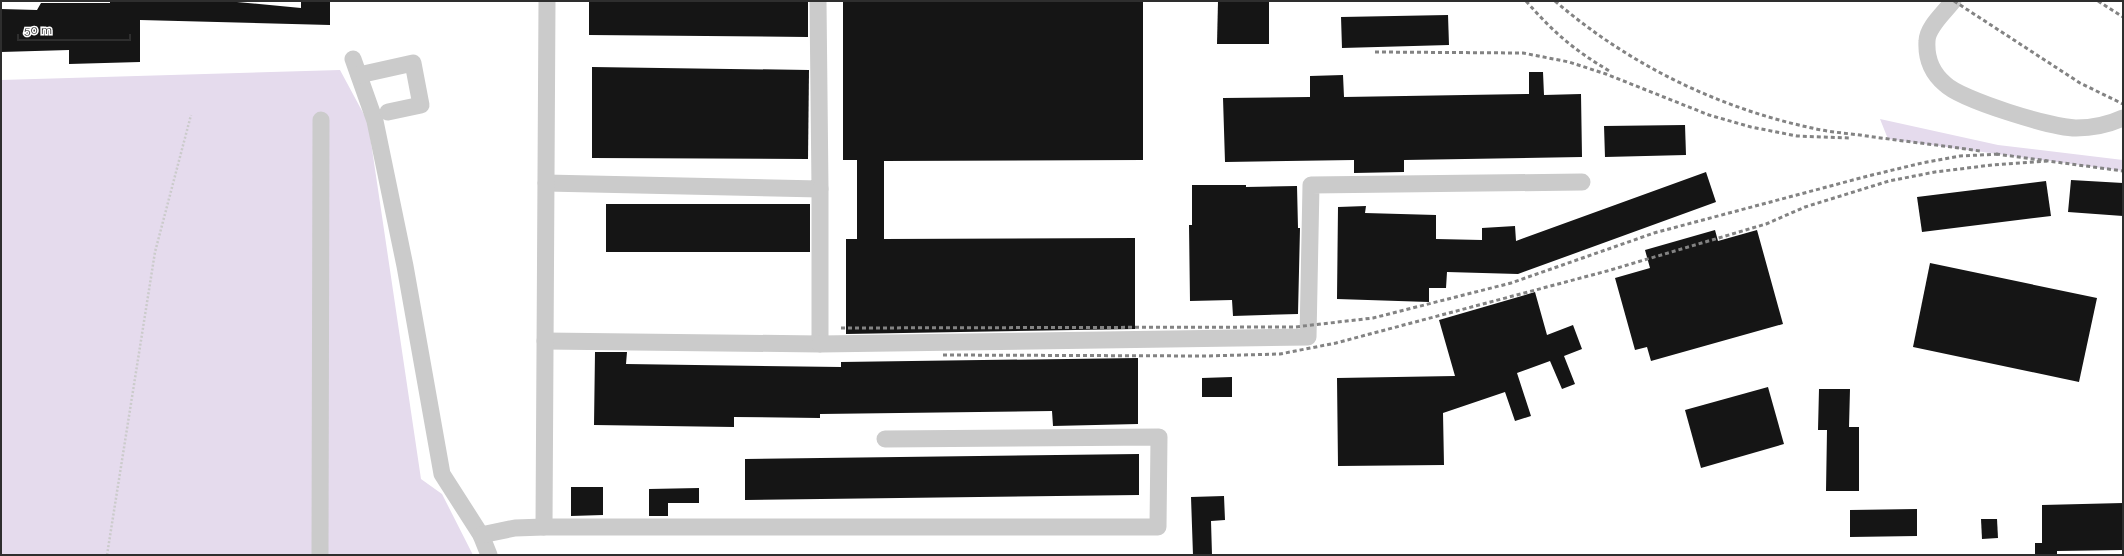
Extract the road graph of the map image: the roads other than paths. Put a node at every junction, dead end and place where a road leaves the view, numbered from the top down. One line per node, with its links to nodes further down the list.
1 (547, 1): 8 (lane)
2 (818, 1): 9 (lane)
3 (1953, 1): 5 (lane)
4 (388, 112): 14 (lane)
5 (2123, 118)
6 (321, 120): 15 (lane)
7 (1582, 182): 11 (lane)
8 (546, 183): 9 (lane); 10 (lane)
9 (820, 189): 11 (lane)
10 (545, 341): 11 (lane); 13 (lane)
11 (820, 344)
12 (885, 439): 13 (lane)
13 (544, 527): 14 (lane)
14 (481, 534): 16 (lane)
15 (320, 555)
16 (489, 555)

